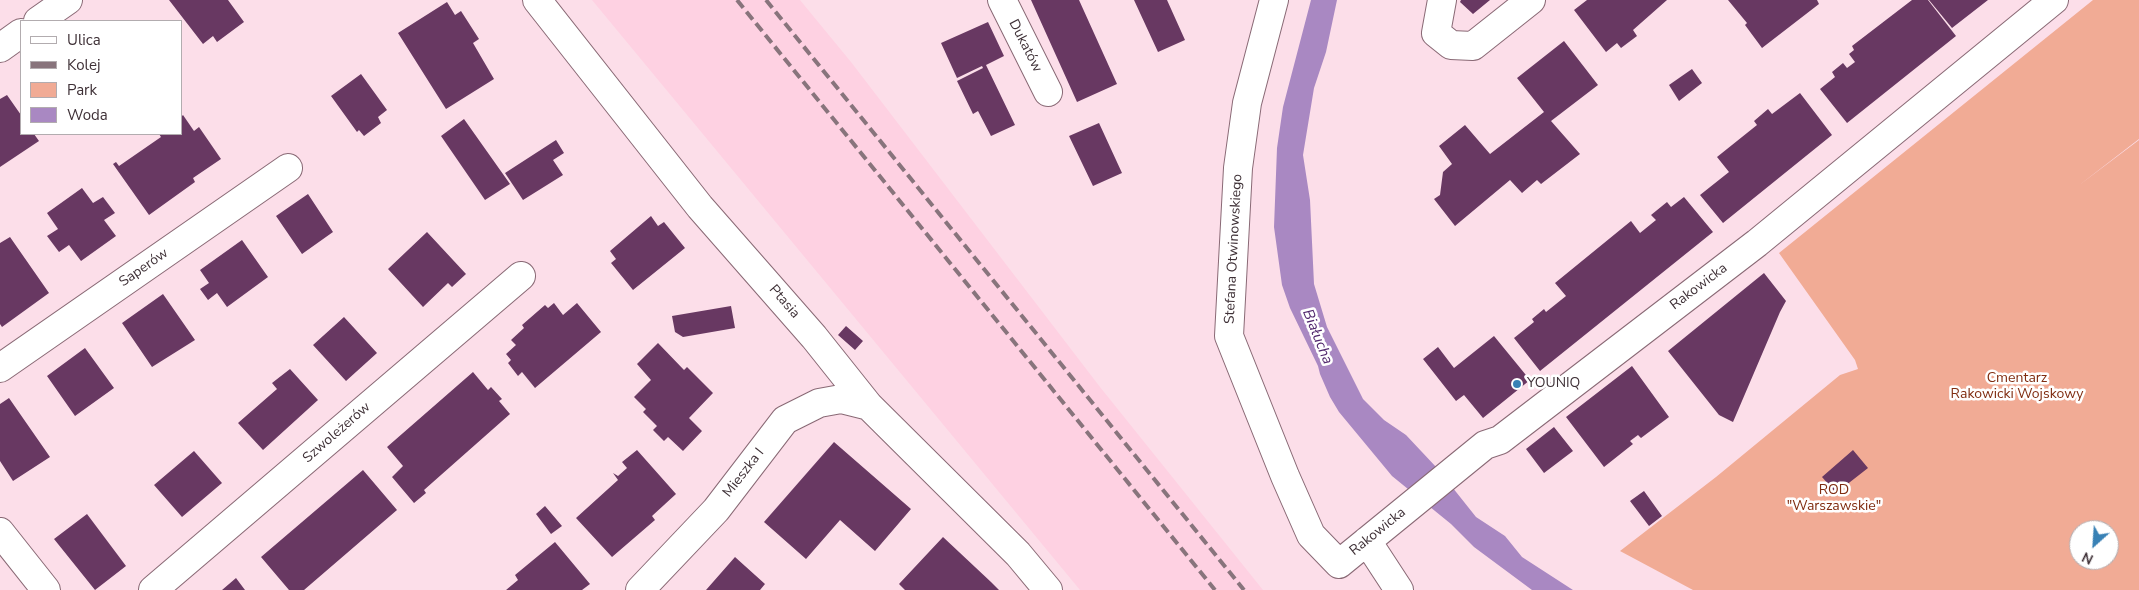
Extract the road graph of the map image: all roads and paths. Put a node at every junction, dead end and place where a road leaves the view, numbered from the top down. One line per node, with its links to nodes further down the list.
1 (68, 0): 8 (street)
2 (537, 0): 15 (street, Ptasia)
3 (1002, 0): 11 (street, Dukatów)
4 (1274, 0): 18 (street, Stefana Otwinowskiego)
5 (1442, 0): 6 (street)
6 (1531, 0)
7 (2054, 0): 17 (street, Rakowicka)
8 (39, 20)
9 (20, 34): 10 (street)
10 (0, 48)
11 (1048, 92)
12 (288, 168): 14 (street, Saperów)
13 (521, 276): 20 (street, Szwoleżerów)
14 (0, 368)
15 (869, 406): 21 (street, Mieszka I); 22 (street, Ptasia)
16 (0, 532): 19 (street)
17 (1374, 535): 18 (street, Rakowicka); 23 (street)
18 (1339, 564)
19 (46, 590)
20 (153, 590)
21 (640, 590)
22 (1048, 590)
23 (1399, 590)

